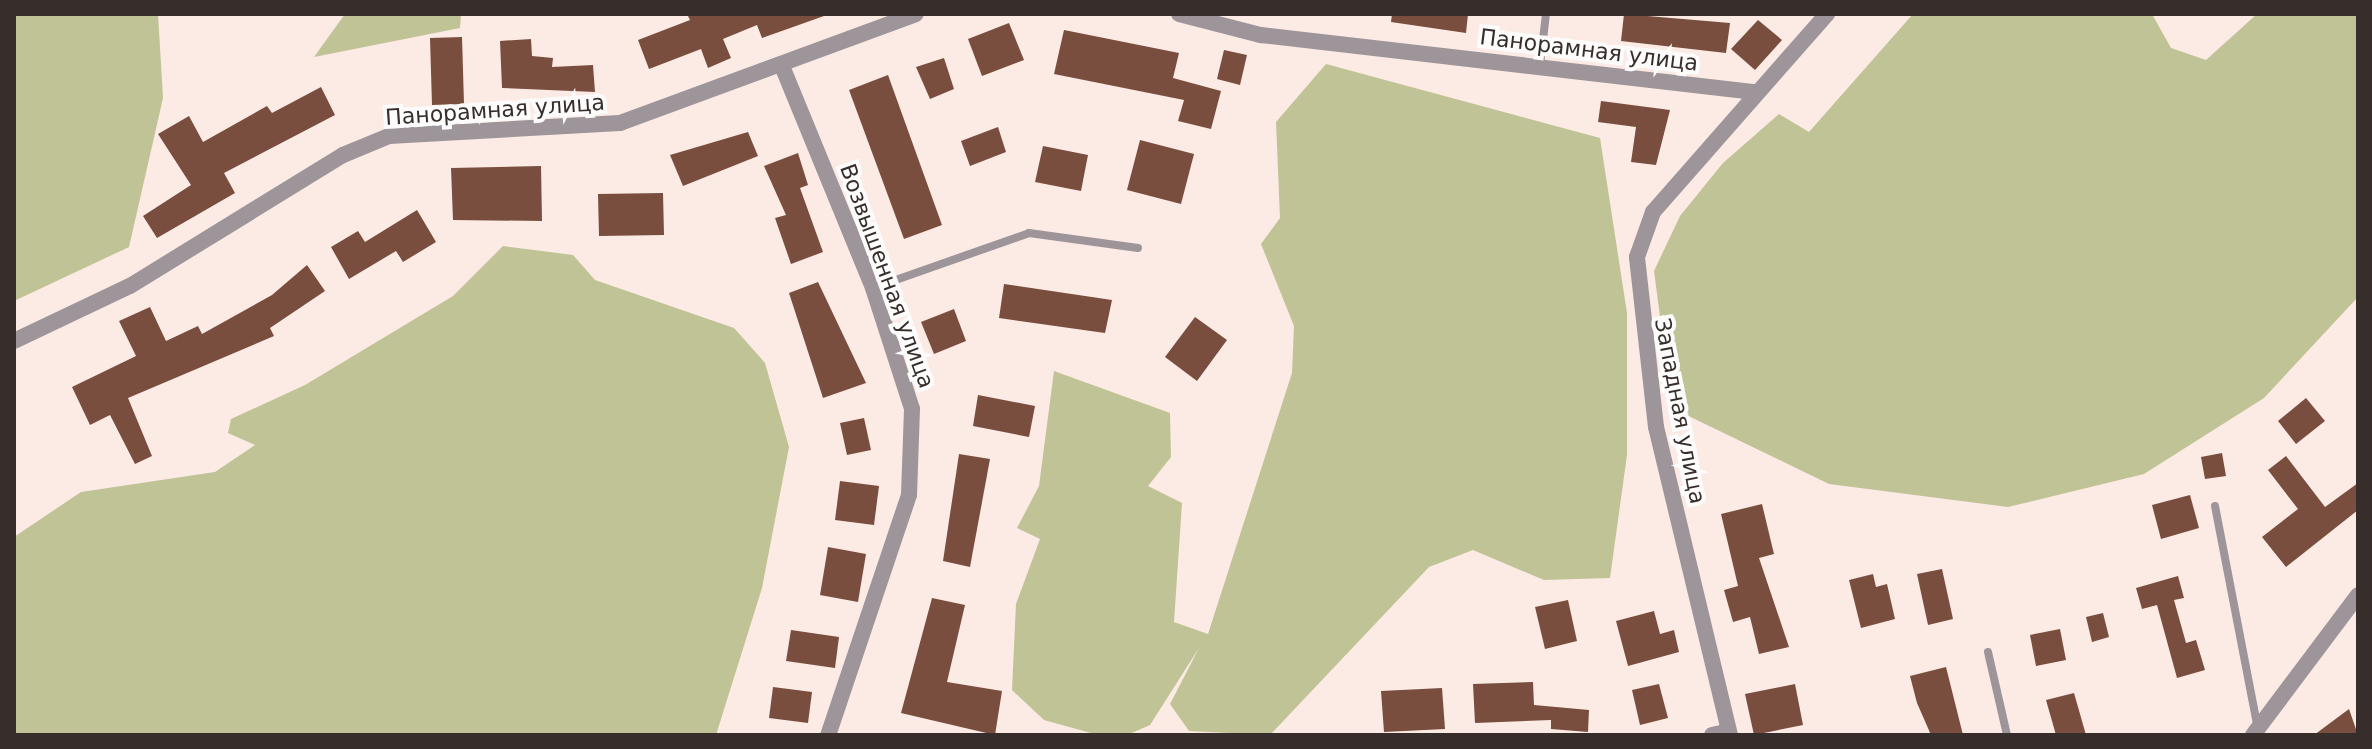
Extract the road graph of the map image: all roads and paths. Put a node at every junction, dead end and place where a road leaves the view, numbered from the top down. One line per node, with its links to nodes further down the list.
1 (916, 14): 6 (street, Панорамная улица)
2 (1179, 14): 5 (street, Панорамная улица)
3 (1546, 14): 5 (lane)
4 (1827, 14): 7 (street, Западная улица)
5 (1540, 65): 7 (street, Панорамная улица)
6 (782, 66): 9 (street, Возвышенная улица); 10 (street, Панорамная улица)
7 (1757, 92): 14 (street, Западная улица)
8 (1138, 248): 9 (lane)
9 (873, 288): 16 (street, Возвышенная улица)
10 (14, 341)
11 (2215, 506): 15 (lane)
12 (2358, 595): 15 (street)
13 (1988, 652): 18 (lane)
14 (1730, 733): 17 (street)
15 (2256, 733)
16 (828, 735)
17 (1712, 735)
18 (2007, 735)

